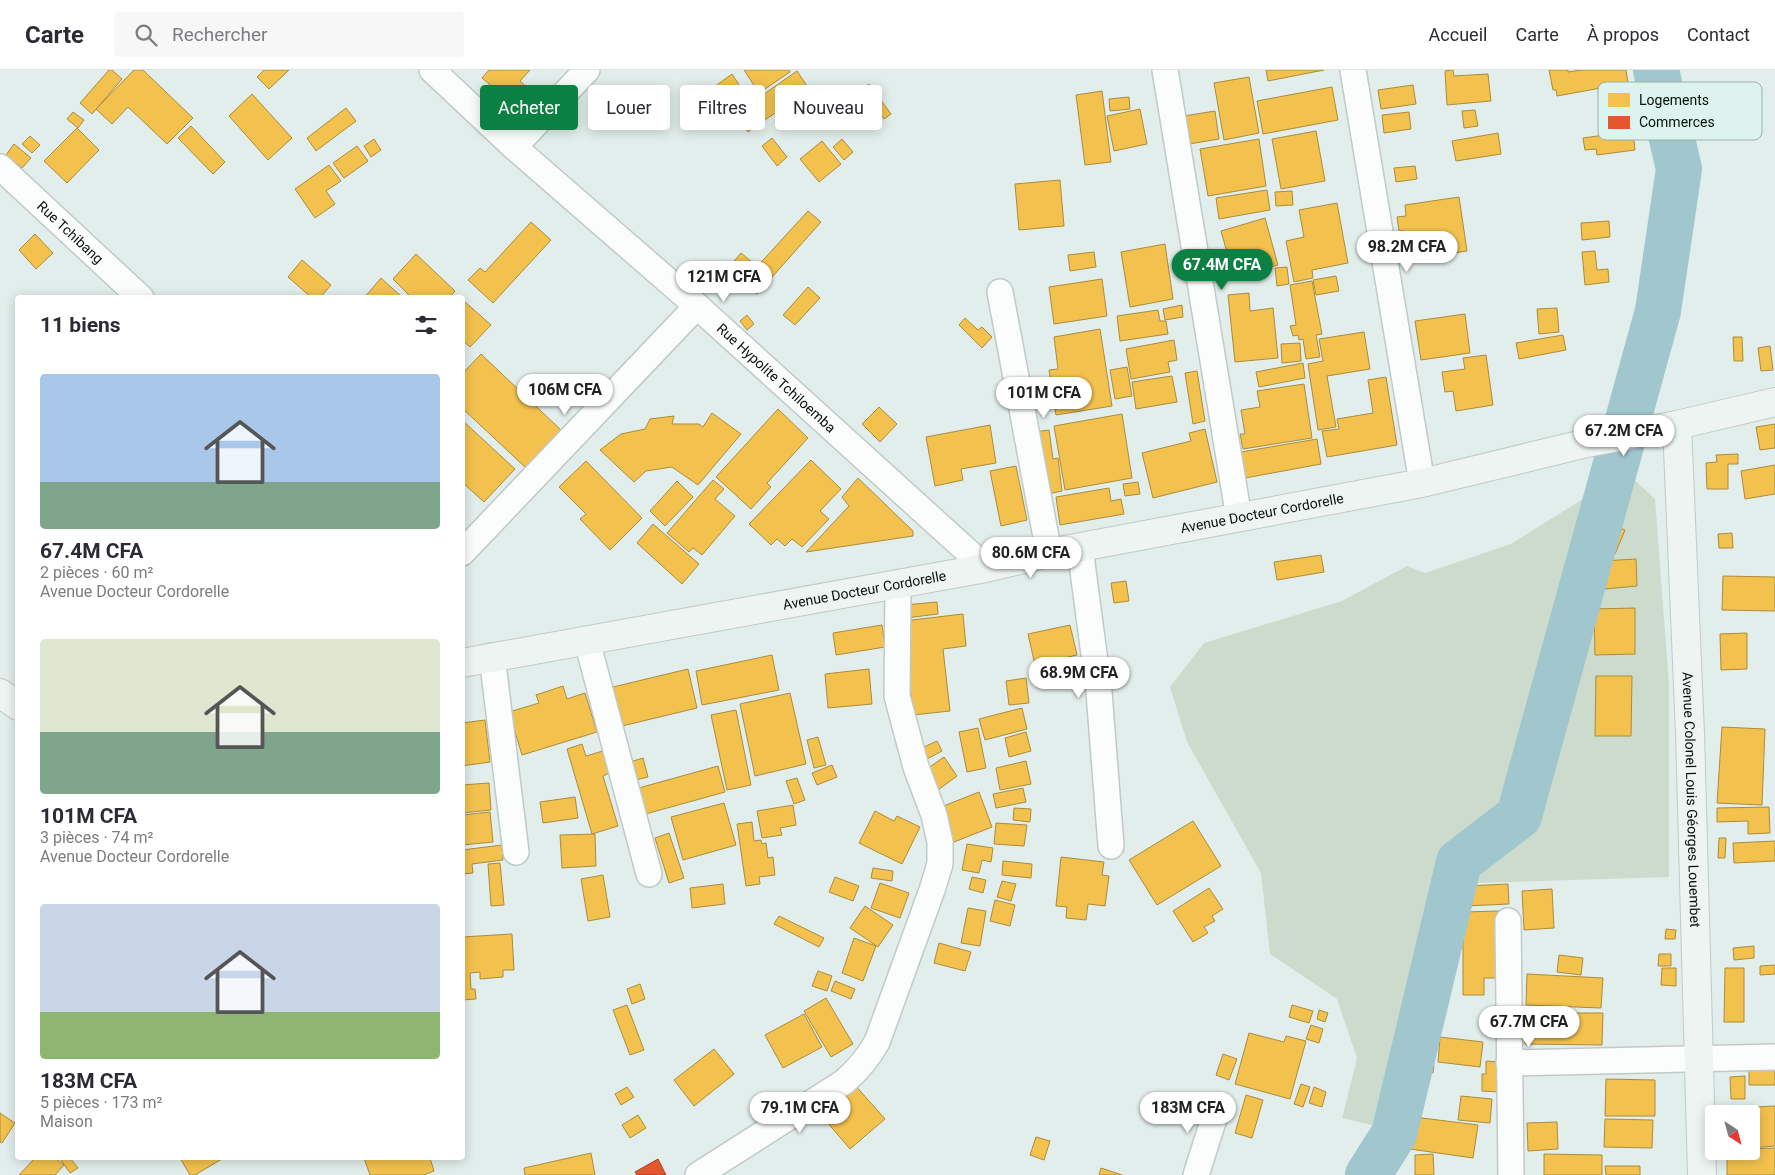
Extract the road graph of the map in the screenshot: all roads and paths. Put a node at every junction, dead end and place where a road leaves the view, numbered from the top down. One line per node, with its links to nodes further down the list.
1 (432, 70): 5 (street, Rue Hypolite Tchiloemba)
2 (587, 70): 5 (street)
3 (1165, 70): 13 (street)
4 (1353, 70): 12 (street)
5 (514, 147): 9 (street, Rue Hypolite Tchiloemba)
6 (0, 168): 8 (street, Rue Tchibang)
7 (1000, 292): 16 (street)
8 (138, 295)
9 (697, 306): 15 (street); 17 (street, Rue Hypolite Tchiloemba)
10 (1775, 402): 11 (street, Avenue Docteur Cordorelle)
11 (1664, 427): 12 (street, Avenue Docteur Cordorelle); 29 (street, Avenue Colonel Louis Géorges Louembet)
12 (1422, 483): 13 (street, Avenue Docteur Cordorelle)
13 (1239, 518): 14 (street, Avenue Docteur Cordorelle)
14 (1080, 548): 16 (street, Avenue Docteur Cordorelle); 24 (street)
15 (465, 551)
16 (1049, 553): 17 (street, Avenue Docteur Cordorelle)
17 (986, 568): 18 (street, Avenue Docteur Cordorelle)
18 (898, 584): 19 (street, Avenue Docteur Cordorelle); 32 (street)
19 (587, 641): 20 (street, Avenue Docteur Cordorelle); 26 (street)
20 (492, 656): 21 (street, Avenue Docteur Cordorelle); 25 (street)
21 (465, 661)
22 (0, 692): 23 (street)
23 (15, 704)
24 (1111, 846)
25 (516, 852)
26 (649, 874)
27 (1508, 920): 30 (street)
28 (1775, 1057): 29 (street)
29 (1698, 1059): 30 (street); 35 (street, Avenue Colonel Louis Géorges Louembet)
30 (1509, 1064): 34 (street)
31 (1218, 1106): 33 (street)
32 (698, 1175)
33 (1196, 1175)
34 (1511, 1175)
35 (1702, 1175)

